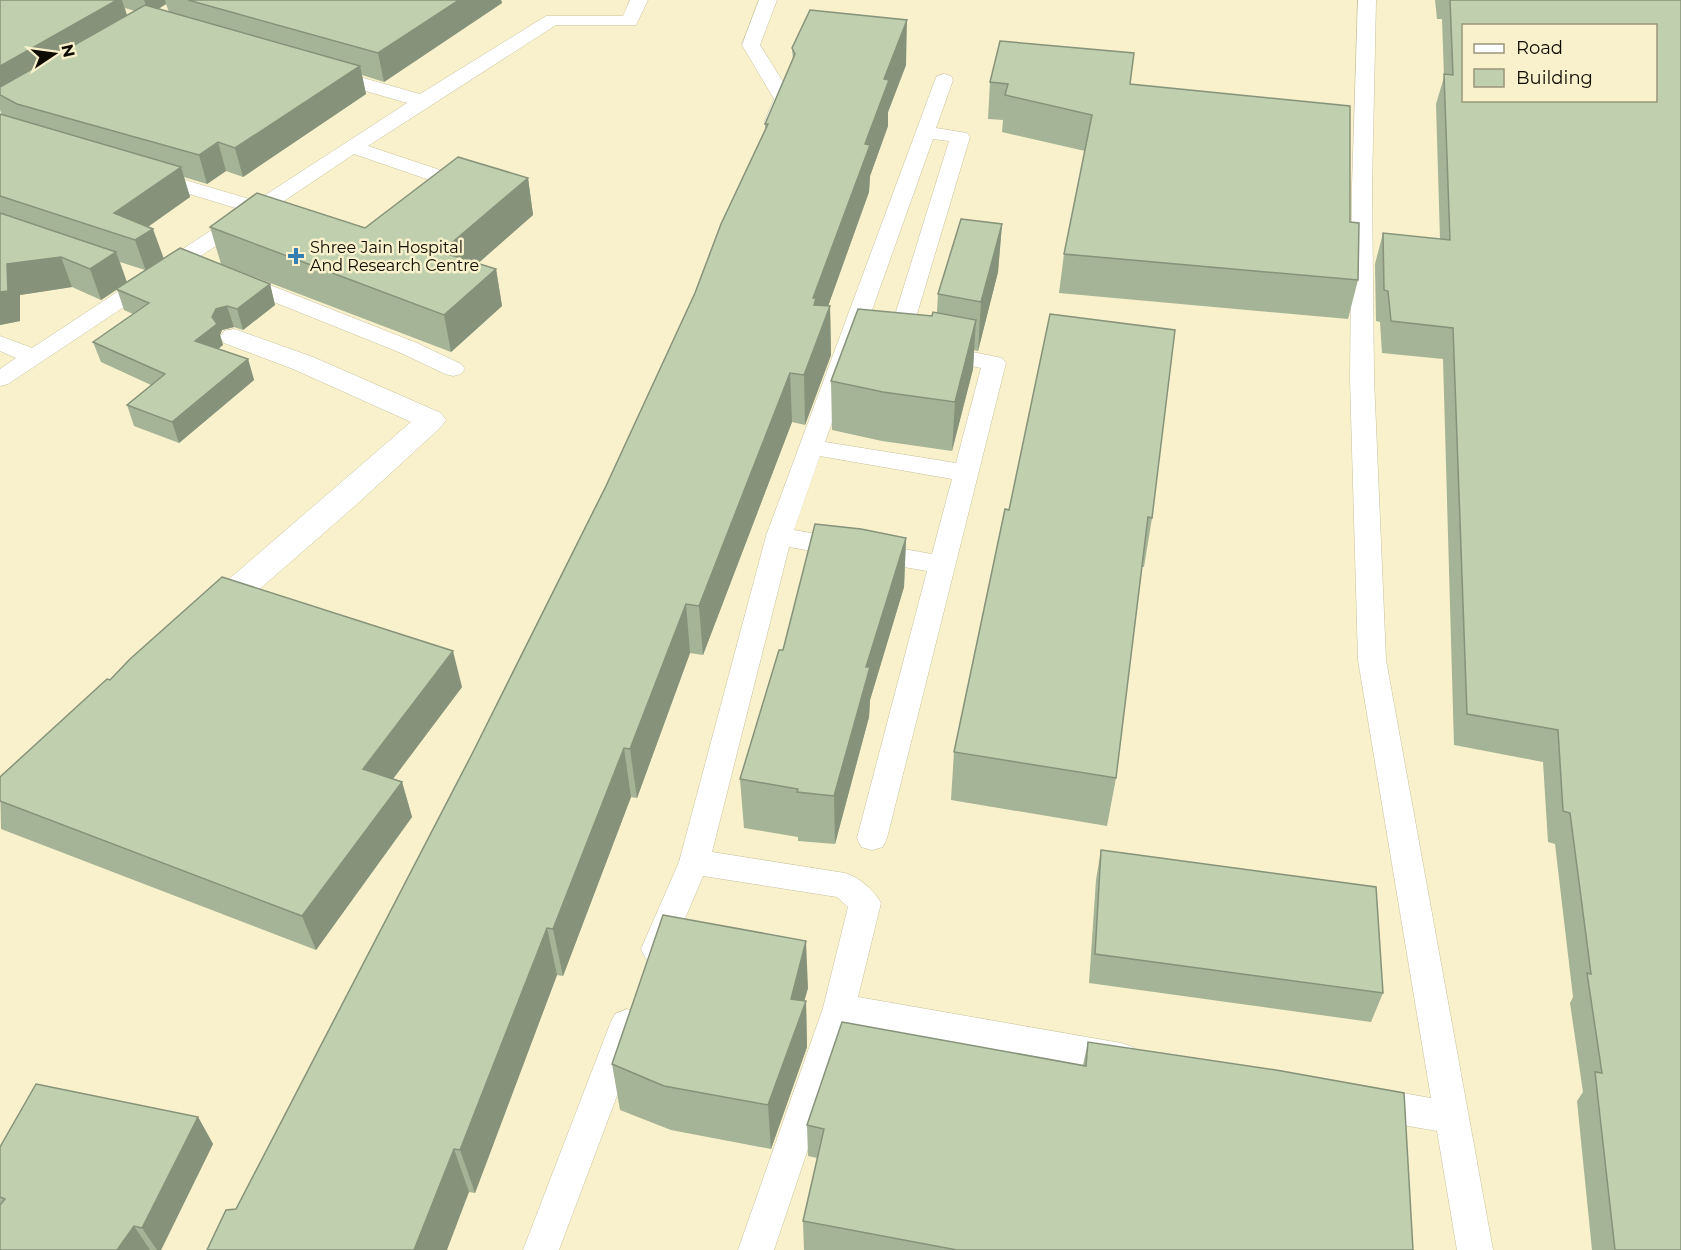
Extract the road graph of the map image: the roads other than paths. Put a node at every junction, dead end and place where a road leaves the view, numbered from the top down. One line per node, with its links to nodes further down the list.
1 (639, 0): 6 (lane)
2 (768, 0): 9 (lane)
3 (1367, 0): 34 (lane)
4 (312, 70): 6 (lane)
5 (944, 80): 7 (lane)
6 (422, 101): 8 (lane)
7 (925, 132): 15 (lane); 18 (lane)
8 (352, 147): 11 (lane); 12 (lane)
9 (762, 151)
10 (133, 171): 12 (lane)
11 (436, 203)
12 (274, 214): 14 (lane); 20 (lane)
13 (120, 271): 14 (lane)
14 (149, 281): 19 (lane)
15 (851, 336): 18 (lane); 22 (lane)
16 (234, 337): 26 (street)
17 (0, 343): 19 (lane)
18 (897, 344): 23 (lane)
19 (34, 357): 21 (lane)
20 (453, 369)
21 (0, 379)
22 (811, 447): 23 (lane); 24 (lane)
23 (965, 473): 25 (lane)
24 (779, 536): 25 (lane); 28 (lane)
25 (942, 565): 27 (lane)
26 (191, 631)
27 (872, 838)
28 (694, 862): 29 (lane); 31 (lane)
29 (646, 973)
30 (634, 1005): 35 (lane)
31 (838, 1008): 32 (lane); 36 (lane)
32 (1152, 1064)
33 (1337, 1097): 34 (lane)
34 (1453, 1118): 37 (lane)
35 (541, 1250)
36 (756, 1250)
37 (1475, 1250)

